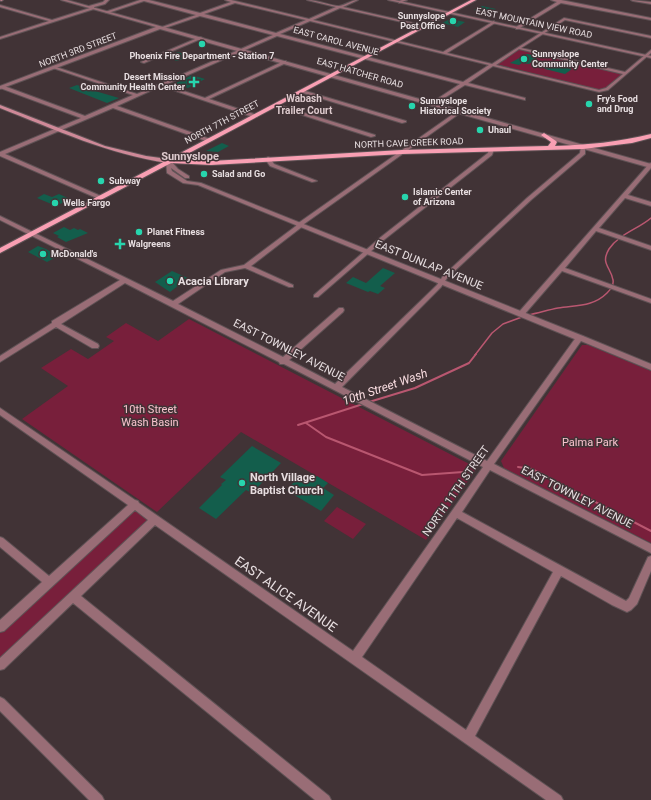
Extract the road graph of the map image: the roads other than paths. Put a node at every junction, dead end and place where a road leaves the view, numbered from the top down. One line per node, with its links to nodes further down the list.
1 (63, 0): 18 (street, EAST HATCHER ROAD)
2 (107, 0): 18 (street)
3 (144, 0): 19 (street); 21 (street, EAST CAROL AVENUE)
4 (227, 0): 12 (street)
5 (309, 0): 17 (street)
6 (356, 0): 17 (street)
7 (390, 0): 14 (street, EAST MOUNTAIN VIEW ROAD)
8 (405, 0): 14 (street)
9 (474, 0): 20 (main road, NORTH 7TH STREET)
10 (553, 0): 13 (street)
11 (633, 0): 15 (street)
12 (236, 1): 21 (street, NORTH 3RD STREET); 22 (street)
13 (561, 1): 23 (street); 28 (street)
14 (400, 2): 20 (street, EAST MOUNTAIN VIEW ROAD)
15 (651, 4)
16 (0, 6): 24 (street)
17 (340, 7): 22 (street); 26 (street)
18 (91, 8): 19 (street, EAST HATCHER ROAD); 24 (street)
19 (107, 12): 27 (street, EAST HATCHER ROAD)
20 (450, 13): 25 (street, EAST MOUNTAIN VIEW ROAD); 26 (main road, NORTH 7TH STREET)
21 (200, 14): 27 (street, NORTH 3RD STREET); 31 (street, EAST CAROL AVENUE)
22 (310, 20): 31 (street); 36 (street)
23 (651, 20)
24 (52, 21): 32 (street)
25 (494, 22): 28 (street, EAST MOUNTAIN VIEW ROAD); 40 (street)
26 (424, 26): 36 (main road, NORTH 7TH STREET)
27 (162, 27): 35 (street, EAST HATCHER ROAD); 47 (street, NORTH 3RD STREET)
28 (517, 28): 30 (street, EAST MOUNTAIN VIEW ROAD)
29 (0, 33): 32 (street)
30 (542, 33): 33 (street); 37 (street); 41 (street, EAST MOUNTAIN VIEW ROAD)
31 (277, 34): 38 (street); 42 (street, EAST CAROL AVENUE)
32 (8, 36): 34 (street)
33 (651, 37)
34 (0, 38)
35 (201, 38): 38 (street, EAST HATCHER ROAD); 44 (street)
36 (397, 41): 40 (street); 42 (main road, NORTH 7TH STREET)
37 (518, 48): 46 (street); 48 (street)
38 (242, 50): 45 (street, EAST HATCHER ROAD); 51 (street)
39 (651, 51): 41 (street)
40 (443, 53): 46 (street)
41 (645, 56): 43 (street, EAST MOUNTAIN VIEW ROAD); 48 (street)
42 (366, 57): 49 (main road, NORTH 7TH STREET); 50 (street, EAST CAROL AVENUE)
43 (651, 57)
44 (143, 62)
45 (285, 62): 49 (street, EAST HATCHER ROAD); 55 (street)
46 (493, 65): 48 (street); 50 (street)
47 (54, 67): 52 (street, NORTH 3RD STREET); 54 (street)
48 (626, 73)
49 (332, 75): 53 (main road, NORTH 7TH STREET); 57 (street, EAST HATCHER ROAD)
50 (465, 84): 56 (street, EAST CAROL AVENUE); 57 (street)
51 (161, 85): 54 (street); 55 (street)
52 (1, 87): 63 (street)
53 (302, 91): 58 (main road, NORTH 7TH STREET); 64 (street)
54 (137, 95): 60 (street)
55 (206, 99): 62 (street)
56 (523, 99)
57 (433, 104): 61 (street, EAST HATCHER ROAD)
58 (276, 105): 62 (main road, NORTH 7TH STREET); 67 (street)
59 (0, 106): 65 (main road)
60 (112, 106): 63 (street); 69 (street)
61 (461, 112): 66 (street, EAST HATCHER ROAD); 74 (street)
62 (255, 116): 69 (main road, NORTH 7TH STREET)
63 (85, 118): 65 (street)
64 (404, 122)
65 (60, 129): 75 (street); 77 (main road)
66 (544, 135): 71 (street, EAST HATCHER ROAD); 72 (main road)
67 (374, 136)
68 (651, 136): 71 (main road, NORTH CAVE CREEK ROAD)
69 (208, 140): 70 (main road, NORTH 7TH STREET)
70 (199, 145): 77 (main road, NORTH 7TH STREET); 78 (main road)
71 (583, 147): 72 (main road, NORTH CAVE CREEK ROAD); 79 (street, EAST HATCHER ROAD); 94 (street)
72 (550, 148): 73 (main road, NORTH CAVE CREEK ROAD)
73 (491, 149): 74 (main road, NORTH CAVE CREEK ROAD); 90 (street)
74 (402, 152): 76 (main road, NORTH CAVE CREEK ROAD); 85 (street)
75 (1, 154): 82 (street)
76 (268, 159): 78 (main road, NORTH CAVE CREEK ROAD); 80 (street)
77 (168, 161): 78 (main road, NORTH CAVE CREEK ROAD); 82 (main road, NORTH 7TH STREET); 85 (street, EAST DUNLAP AVENUE)
78 (221, 162)
79 (651, 165): 81 (street)
80 (314, 181)
81 (624, 196): 83 (street); 86 (street)
82 (101, 198): 87 (main road, NORTH 7TH STREET)
83 (651, 204)
84 (0, 218): 87 (street, EAST TOWNLEY AVENUE)
85 (300, 225): 90 (street, EAST DUNLAP AVENUE); 91 (street)
86 (595, 229): 88 (street); 92 (street)
87 (32, 234): 89 (main road, NORTH 7TH STREET); 93 (street, EAST TOWNLEY AVENUE)
88 (651, 248)
89 (0, 251)
90 (368, 252): 94 (street, EAST DUNLAP AVENUE); 96 (street)
91 (246, 266): 95 (street); 98 (street)
92 (560, 268): 97 (street); 100 (street)
93 (125, 280): 98 (street, EAST TOWNLEY AVENUE); 101 (street)
94 (442, 282): 100 (street, EAST DUNLAP AVENUE); 107 (street)
95 (291, 286)
96 (316, 296)
97 (651, 301)
98 (174, 304): 105 (street, EAST TOWNLEY AVENUE)
99 (341, 310): 105 (street)
100 (521, 314): 102 (street, EAST DUNLAP AVENUE)
101 (55, 323): 103 (street); 104 (street)
102 (580, 338): 106 (street, EAST DUNLAP AVENUE); 109 (street, NORTH 11TH STREET)
103 (95, 346)
104 (0, 358)
105 (283, 362): 107 (street, EAST TOWNLEY AVENUE)
106 (651, 367)
107 (336, 388): 109 (street, EAST TOWNLEY AVENUE)
108 (0, 411): 110 (street, EAST ALICE AVENUE)
109 (488, 466): 111 (street, NORTH 11TH STREET); 114 (street, EAST TOWNLEY AVENUE)
110 (135, 504): 112 (street, EAST ALICE AVENUE); 117 (street)
111 (456, 513): 116 (street); 120 (street, NORTH 11TH STREET)
112 (155, 519): 118 (street); 120 (street, EAST ALICE AVENUE)
113 (0, 541): 117 (street)
114 (651, 549)
115 (651, 560): 116 (street)
116 (559, 570): 123 (street)
117 (49, 582): 119 (street)
118 (73, 596): 121 (street); 125 (street)
119 (0, 627)
120 (354, 659): 123 (street, EAST ALICE AVENUE)
121 (0, 664)
122 (0, 703): 124 (street)
123 (468, 738): 126 (street, EAST ALICE AVENUE)
124 (98, 800)
125 (325, 800)
126 (557, 800)

